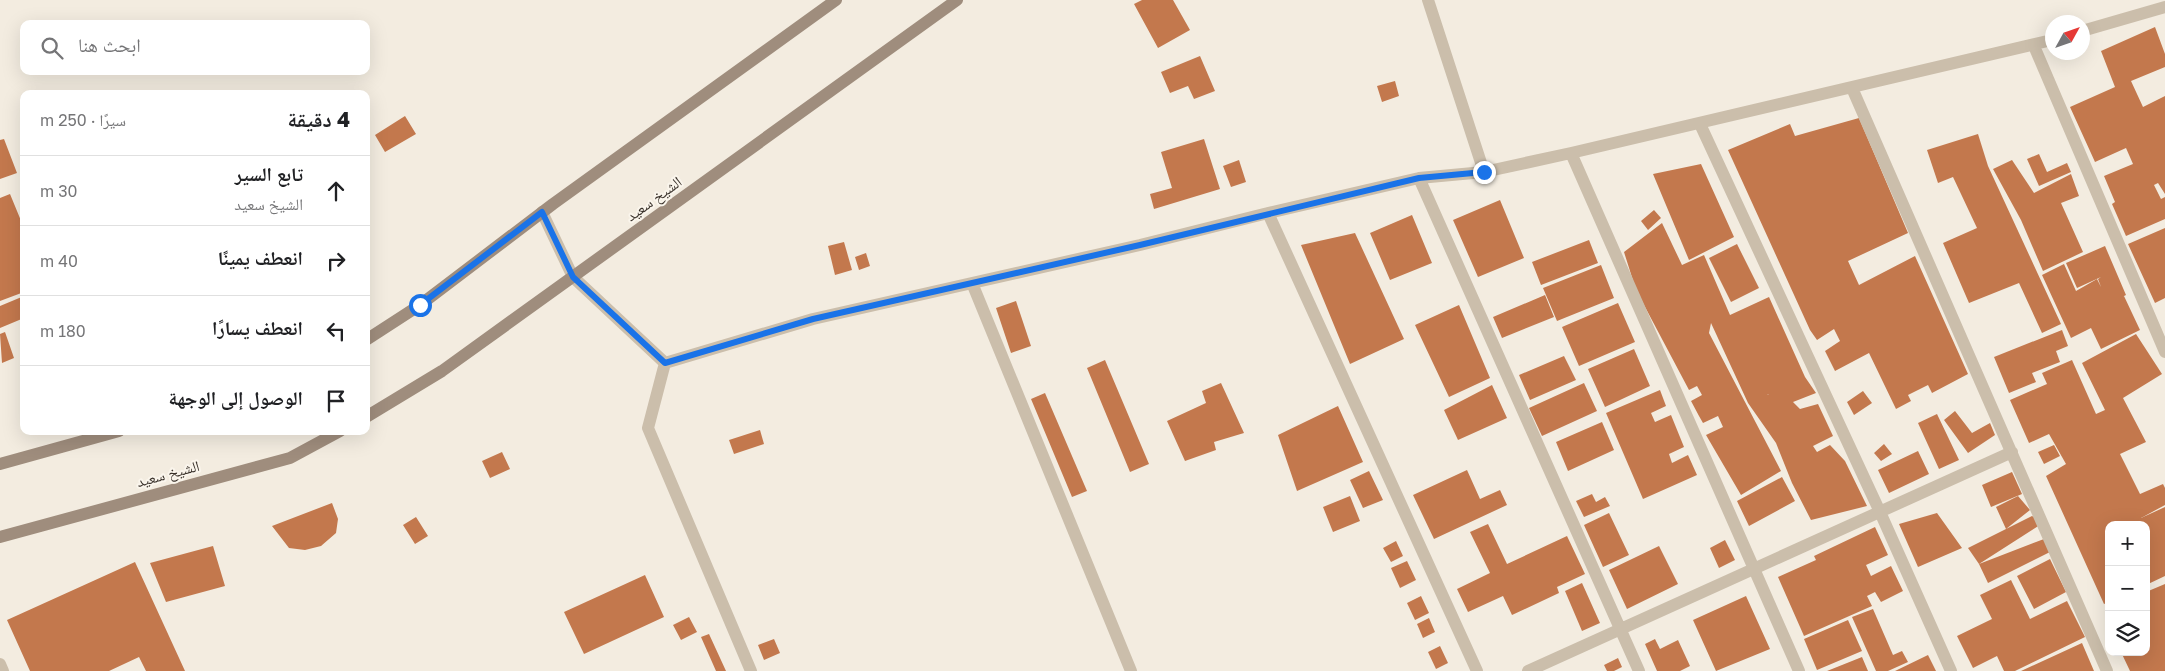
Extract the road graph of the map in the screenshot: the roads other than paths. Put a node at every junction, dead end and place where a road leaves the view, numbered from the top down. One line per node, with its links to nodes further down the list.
1 (836, 0): 13 (main road)
2 (956, 0): 15 (main road, الشيخ سعيد)
3 (1428, 0): 11 (street)
4 (2165, 7): 5 (street)
5 (2090, 29)
6 (2045, 42): 7 (street)
7 (2034, 46): 8 (street); 18 (street)
8 (1852, 88): 9 (street); 23 (street)
9 (1700, 124): 10 (street); 25 (street)
10 (1571, 153): 11 (street); 27 (street)
11 (1484, 172): 12 (street)
12 (1419, 178): 14 (street); 28 (street)
13 (542, 212): 15 (street); 17 (main road)
14 (1268, 213): 16 (street); 33 (street)
15 (573, 277): 19 (street); 20 (main road, الشيخ سعيد)
16 (972, 283): 19 (street); 32 (street)
17 (370, 337)
18 (2165, 352)
19 (665, 363): 31 (street)
20 (370, 415)
21 (105, 435): 24 (main road)
22 (333, 435): 26 (main road, الشيخ سعيد)
23 (2012, 452): 25 (street); 38 (street)
24 (0, 464)
25 (1880, 512): 27 (street); 37 (street)
26 (0, 537)
27 (1754, 569): 28 (street); 36 (street)
28 (1620, 629): 34 (street); 35 (street)
29 (0, 664): 30 (street)
30 (3, 671)
31 (751, 671)
32 (1131, 671)
33 (1477, 671)
34 (1528, 671)
35 (1639, 671)
36 (1799, 671)
37 (1951, 671)
38 (2107, 671)

